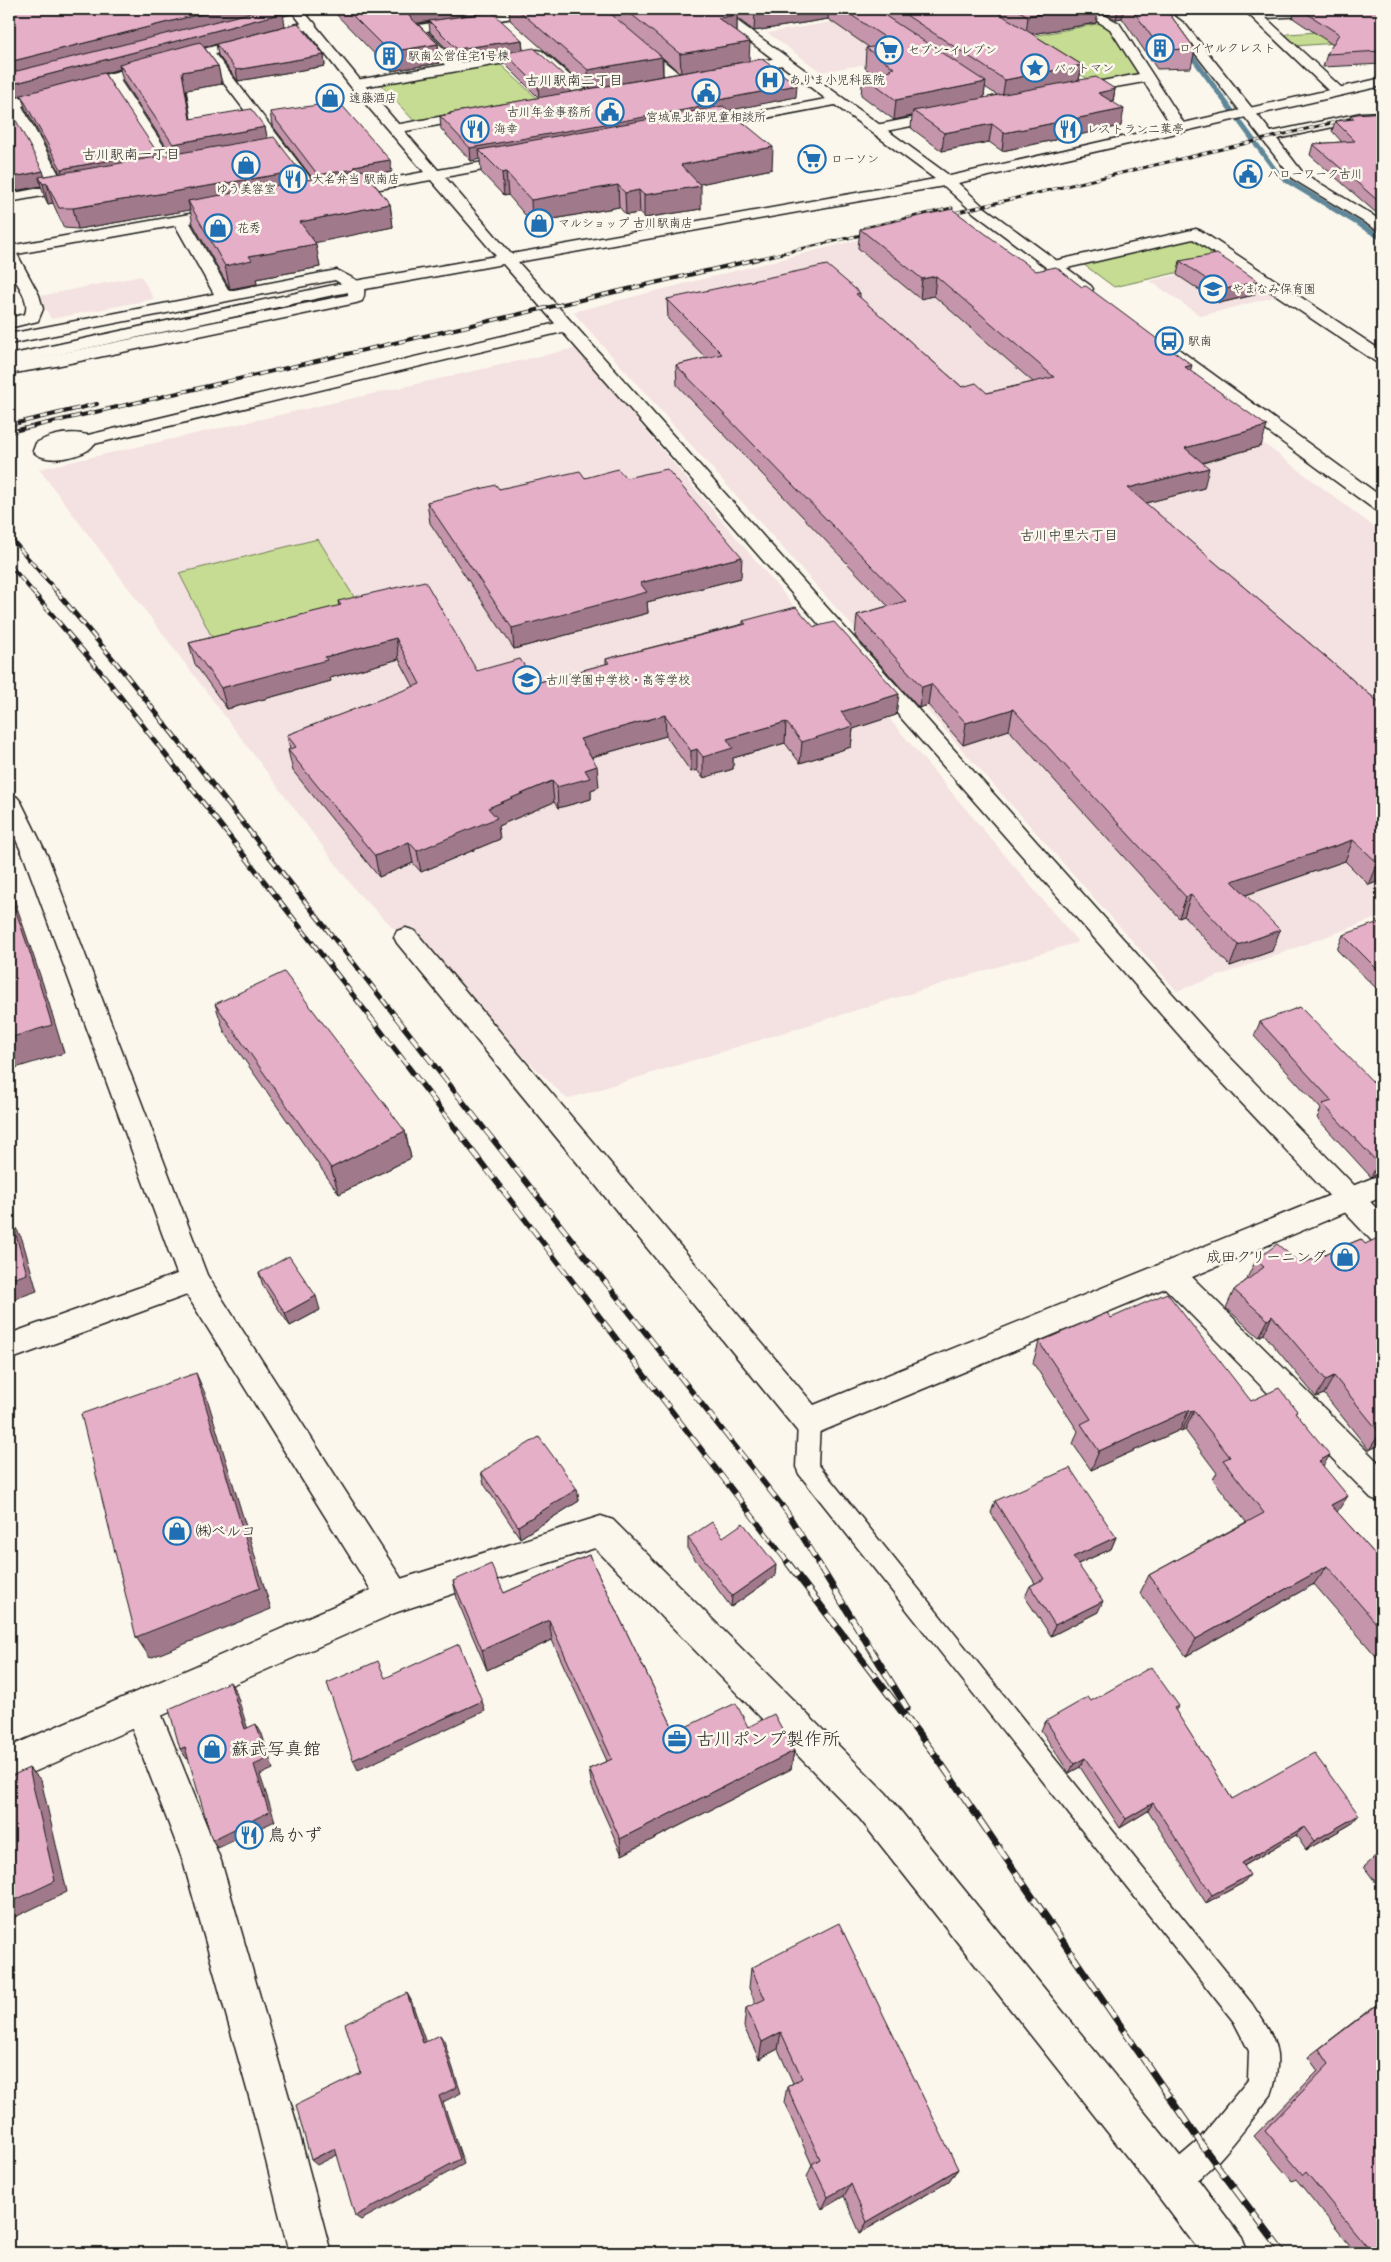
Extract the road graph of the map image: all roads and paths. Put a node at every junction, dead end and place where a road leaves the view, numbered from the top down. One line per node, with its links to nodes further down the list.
1 (291, 9): 11 (street)
2 (296, 9): 12 (street)
3 (547, 9): 10 (street)
4 (593, 9): 23 (street)
5 (713, 9): 17 (street)
6 (1084, 9): 21 (street)
7 (1158, 9): 36 (street)
8 (1359, 9): 9 (street)
9 (1252, 12): 28 (street)
10 (496, 17): 13 (street); 18 (street)
11 (236, 23)
12 (310, 25): 15 (street); 25 (street)
13 (510, 29)
14 (523, 41): 16 (street)
15 (208, 53): 22 (street); 45 (street)
16 (537, 54): 18 (street); 30 (street)
17 (783, 61): 19 (street); 32 (street)
18 (455, 68): 25 (street)
19 (716, 73)
20 (1080, 76): 26 (street)
21 (1147, 77): 26 (street); 40 (street)
22 (112, 78): 33 (street); 49 (street)
23 (658, 82)
24 (1382, 82): 28 (street)
25 (356, 84): 41 (street)
26 (1097, 86): 29 (street)
27 (603, 92): 30 (street)
28 (1338, 92): 36 (street)
29 (1058, 94)
30 (584, 96): 31 (street)
31 (566, 99)
32 (837, 101): 39 (street); 42 (street)
33 (11, 104): 54 (street)
34 (490, 112): 41 (street)
35 (962, 112): 42 (street)
36 (1240, 115): 40 (street); 44 (street)
37 (1382, 116): 38 (street)
38 (1362, 117): 43 (street); 44 (street)
39 (690, 128)
40 (1180, 128): 52 (street)
41 (395, 129): 51 (street)
42 (876, 129): 52 (street)
43 (1375, 130)
44 (1268, 137): 60 (street)
45 (280, 150): 46 (street); 55 (street)
46 (262, 153)
47 (534, 157): 51 (street)
48 (190, 166): 49 (street)
49 (172, 169): 50 (street)
50 (153, 173)
51 (436, 175): 55 (street); 62 (street)
52 (947, 181): 62 (street); 63 (street)
53 (96, 183): 54 (street)
54 (58, 189): 56 (street)
55 (317, 196): 57 (street)
56 (9, 198)
57 (298, 200)
58 (239, 210): 59 (street)
59 (181, 221): 61 (street); 65 (street)
60 (1382, 227)
61 (9, 252): 67 (street)
62 (508, 260): 64 (street); 68 (street)
63 (1054, 266): 66 (street); 71 (street)
64 (356, 286): 65 (street); 72 (street); 73 (street)
65 (224, 297): 70 (street)
66 (1101, 301)
67 (9, 323)
68 (565, 326): 74 (street); 79 (street)
69 (1149, 335): 75 (street)
70 (9, 339)
71 (1382, 358)
72 (9, 360)
73 (9, 369)
74 (86, 441)
75 (1382, 506)
76 (9, 802): 82 (street)
77 (406, 937): 84 (street)
78 (1382, 1185): 79 (street)
79 (1349, 1199): 80 (street); 81 (street)
80 (1382, 1233)
81 (1170, 1273): 84 (street); 85 (street)
82 (194, 1280): 83 (street); 86 (street)
83 (9, 1346)
84 (809, 1422): 89 (lane)
85 (1382, 1488)
86 (394, 1597): 87 (street); 89 (street)
87 (142, 1708): 88 (street); 90 (street)
88 (9, 1765)
89 (1173, 2182): 91 (street)
90 (310, 2253)
91 (1227, 2253)

